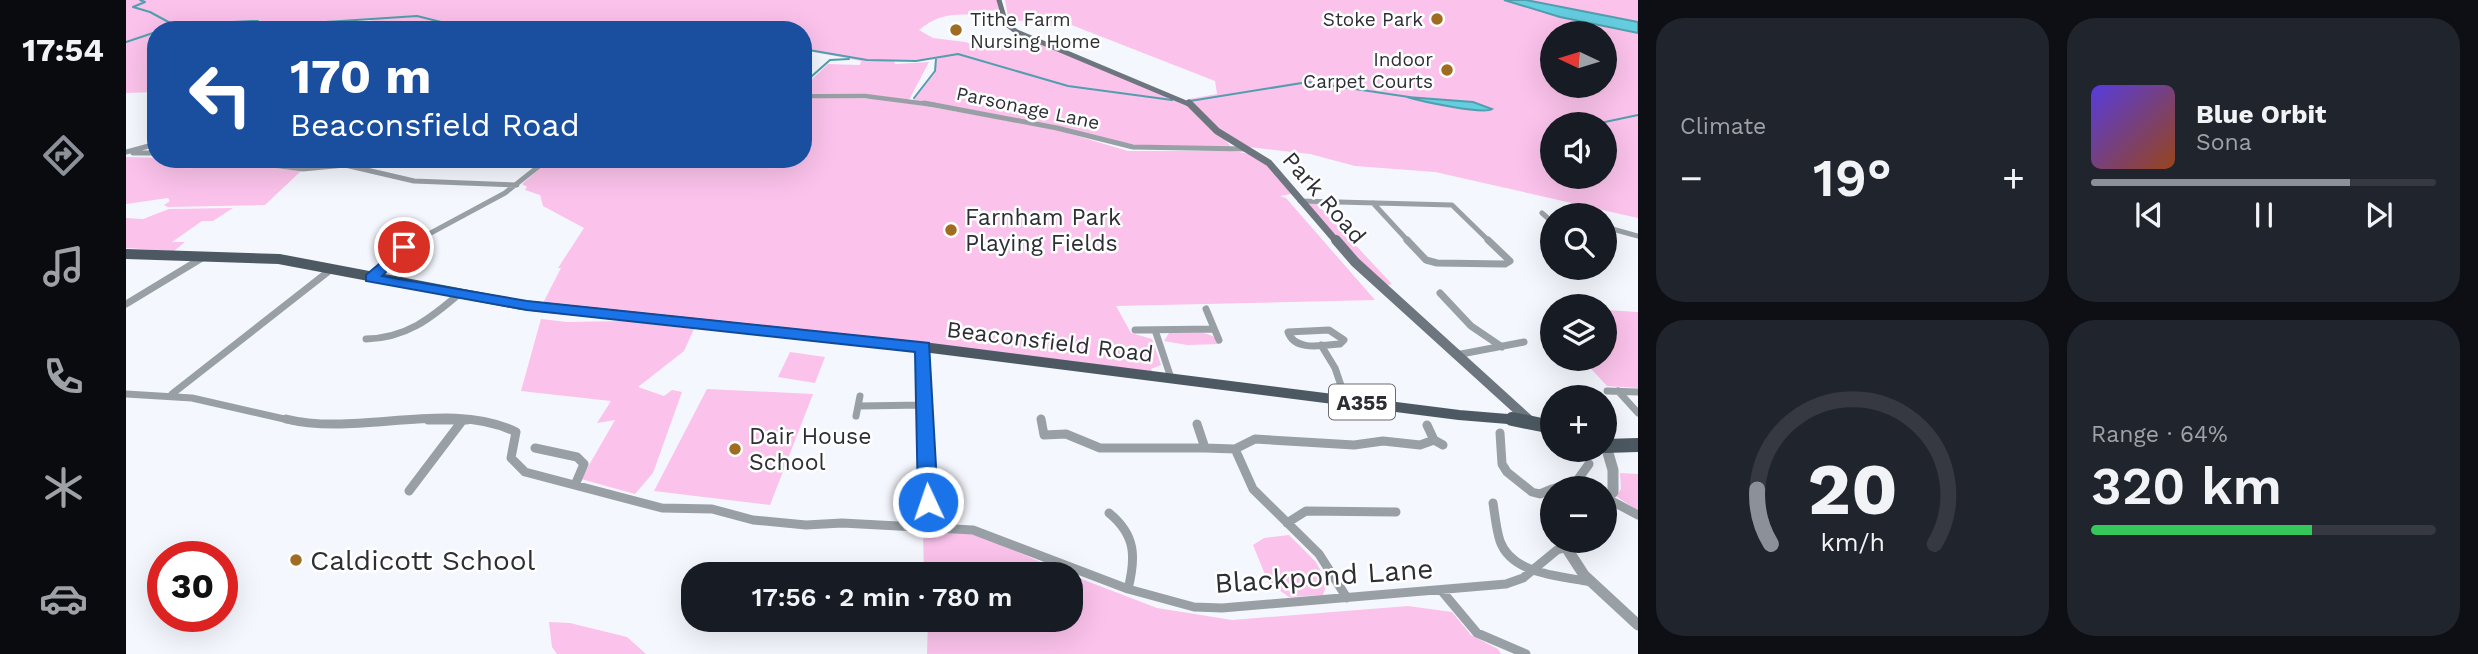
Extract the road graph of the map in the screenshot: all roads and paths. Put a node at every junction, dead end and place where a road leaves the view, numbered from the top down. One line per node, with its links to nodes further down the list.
1 (999, 0): 4 (main road, Park Road)
2 (812, 96): 4 (street, Parsonage Lane)
3 (147, 147): 5 (street)
4 (1247, 149): 12 (main road, Park Road)
5 (128, 152): 6 (street)
6 (147, 153)
7 (297, 168): 8 (street)
8 (322, 168)
9 (364, 168): 11 (street)
10 (538, 168): 11 (street)
11 (517, 186): 19 (street)
12 (1300, 201): 13 (street); 33 (main road, Park Road)
13 (1373, 203): 13 (street)
14 (1617, 230): 15 (street)
15 (1638, 236)
16 (126, 254): 17 (main road, Beaconsfield Road / A355)
17 (206, 255): 18 (main road, Beaconsfield Road / A355); 22 (street)
18 (329, 271): 19 (main road, Beaconsfield Road / A355); 38 (street)
19 (371, 278): 21 (main road, Beaconsfield Road / A355)
20 (1440, 293): 32 (street)
21 (459, 294): 27 (street); 31 (main road, Beaconsfield Road / A355)
22 (126, 304)
23 (1206, 309): 24 (street)
24 (1214, 328): 26 (street); 28 (street)
25 (1135, 330): 26 (street)
26 (1155, 330): 34 (street)
27 (366, 339)
28 (1219, 340)
29 (1524, 342): 32 (street)
30 (1321, 345): 30 (street); 39 (street)
31 (923, 347): 34 (main road, Beaconsfield Road / A355); 40 (street)
32 (1502, 347): 33 (street)
33 (1455, 355): 44 (main road, Park Road)
34 (1171, 378): 39 (main road, Beaconsfield Road / A355)
35 (1618, 391): 36 (street); 41 (street)
36 (1638, 392)
37 (126, 394): 38 (street, Blackpond Lane)
38 (171, 394): 45 (street, Blackpond Lane)
39 (1346, 400): 44 (main road, Beaconsfield Road / A355)
40 (923, 405): 42 (street); 68 (street)
41 (1638, 413)
42 (856, 416)
43 (1041, 419): 54 (street)
44 (1529, 420): 46 (main road, Beaconsfield Road / A355)
45 (462, 421): 59 (street, Blackpond Lane); 60 (street)
46 (1540, 423)
47 (1197, 424): 54 (street)
48 (1427, 425): 50 (street)
49 (1500, 433): 61 (street)
50 (1434, 440): 51 (street); 56 (street)
51 (1443, 445)
52 (1638, 445): 53 (main road)
53 (1617, 446)
54 (1205, 447): 56 (street)
55 (535, 448): 59 (street)
56 (1236, 449): 67 (street)
57 (1589, 464): 58 (street)
58 (1580, 476)
59 (575, 485): 68 (street, Blackpond Lane)
60 (409, 491)
61 (1540, 494)
62 (1493, 503): 71 (street)
63 (1617, 504): 66 (street)
64 (1396, 512): 67 (street)
65 (1109, 513): 73 (street)
66 (1638, 515)
67 (1287, 523): 75 (street)
68 (929, 527): 73 (street, Blackpond Lane)
69 (1554, 553): 71 (street, Blackpond Lane)
70 (1569, 553): 72 (street)
71 (1536, 570): 72 (street); 74 (street, Blackpond Lane)
72 (1591, 582): 76 (street)
73 (1128, 589): 75 (street, Blackpond Lane)
74 (1441, 590): 75 (street, Blackpond Lane); 77 (street)
75 (1347, 598)
76 (1638, 625)
77 (1525, 654)

